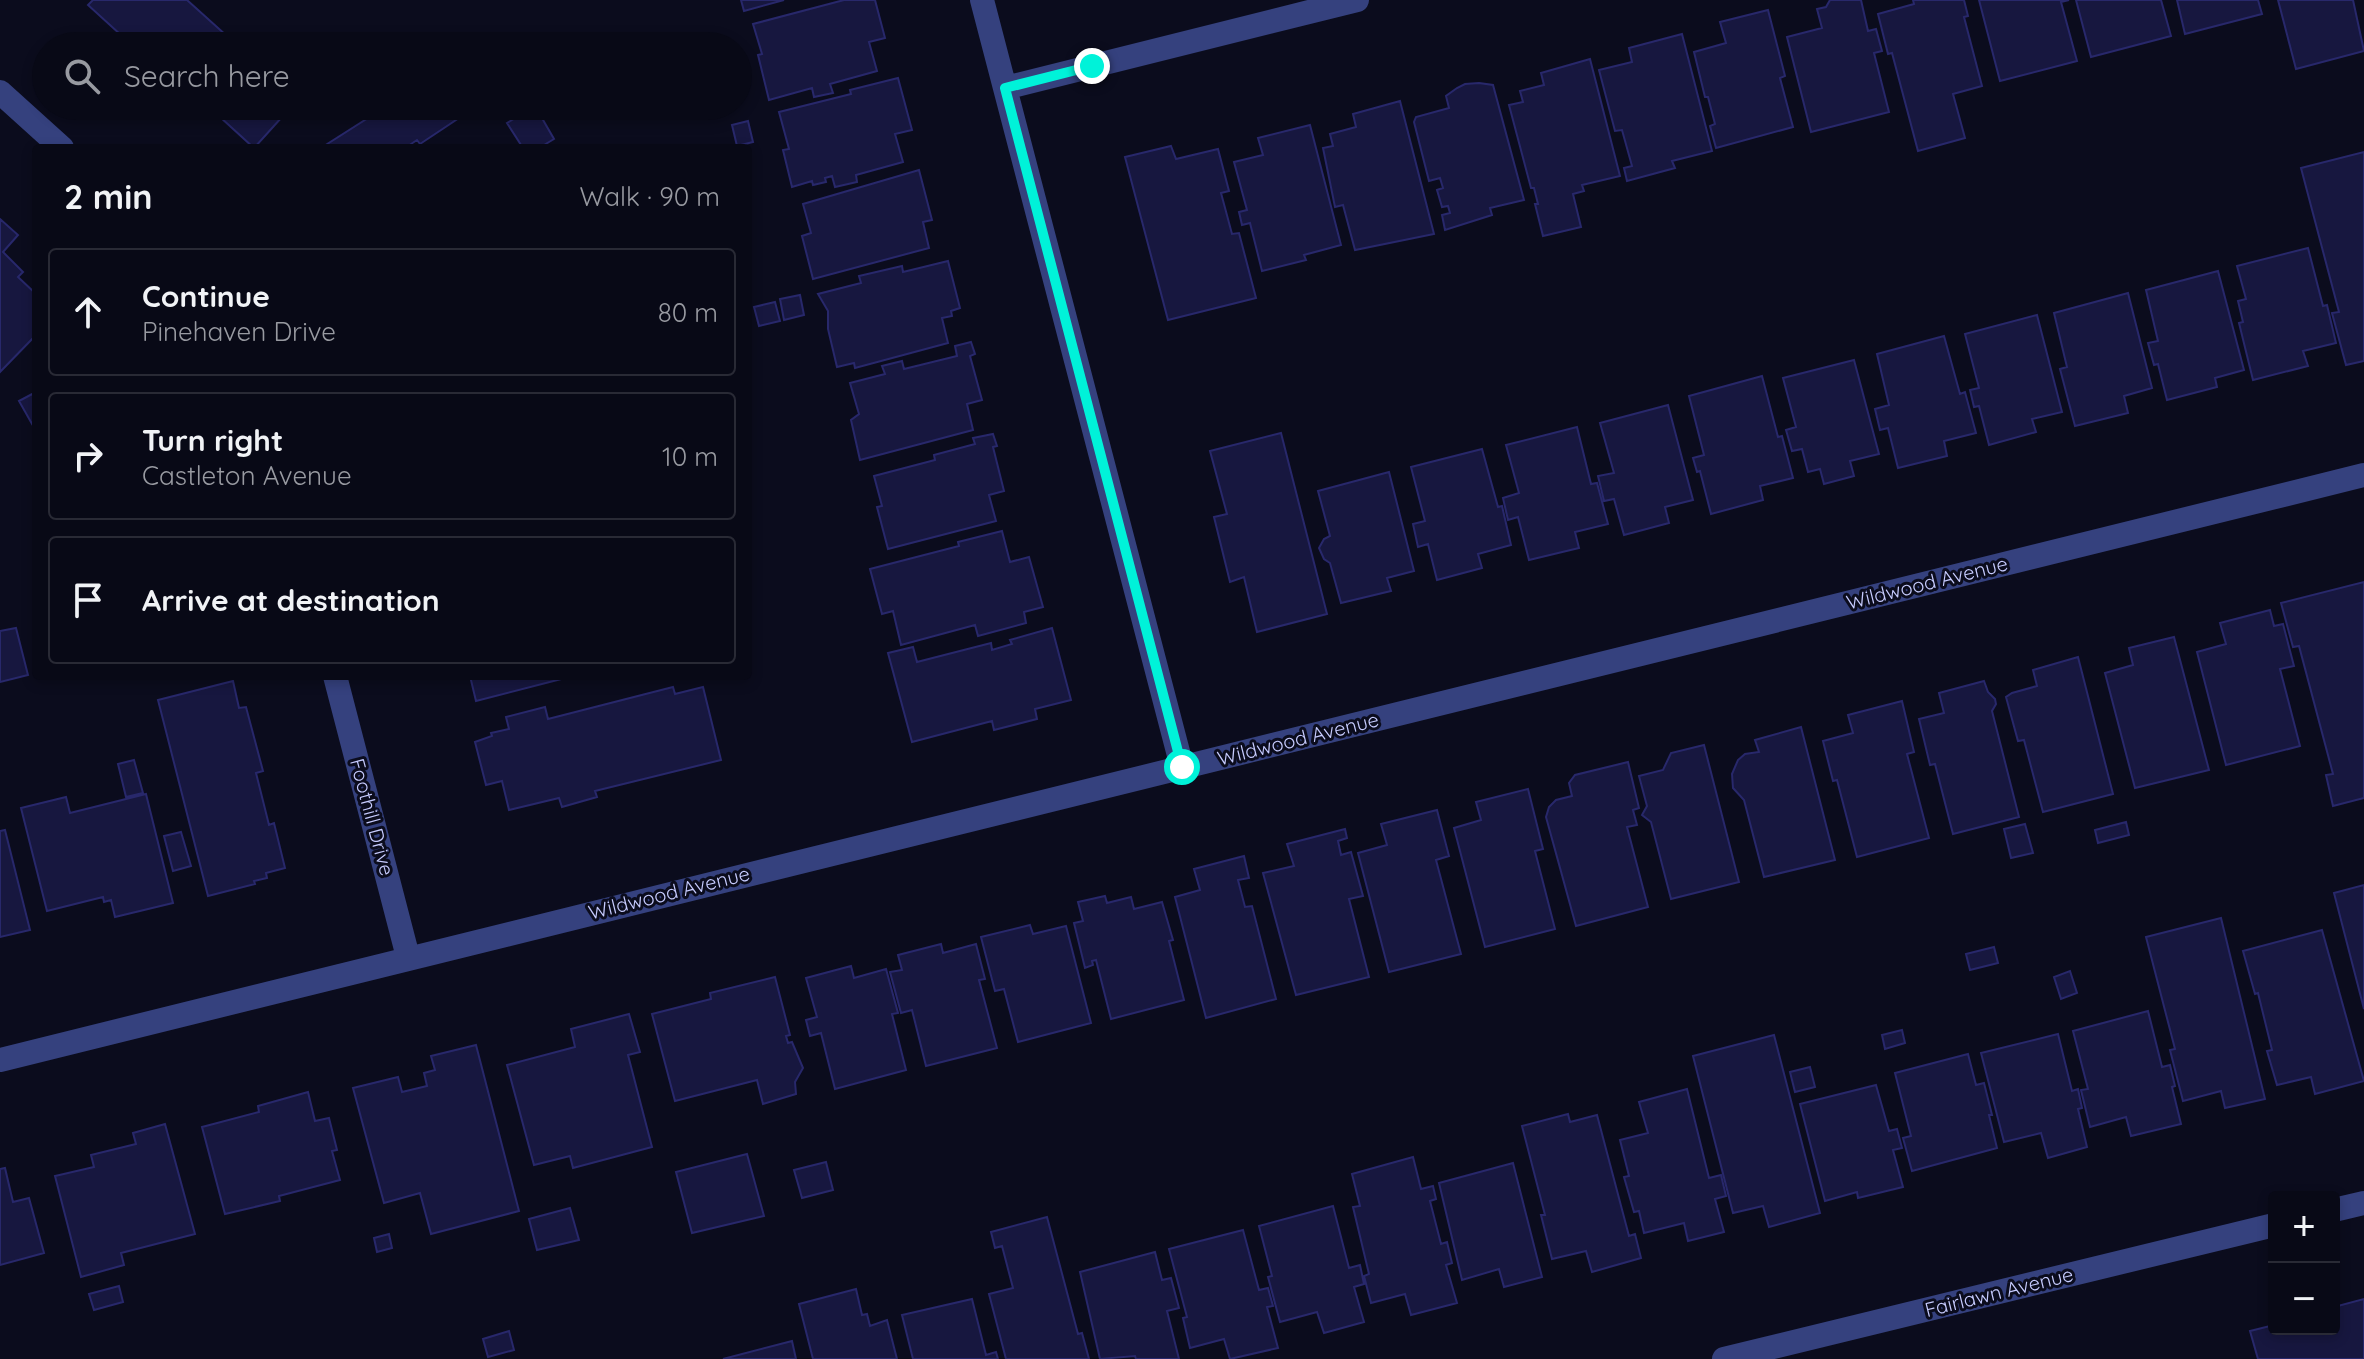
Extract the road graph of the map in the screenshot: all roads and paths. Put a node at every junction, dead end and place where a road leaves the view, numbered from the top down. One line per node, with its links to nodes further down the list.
1 (982, 0): 3 (street)
2 (1357, 0): 3 (street)
3 (1005, 88): 8 (street)
4 (0, 92): 5 (street)
5 (58, 144)
6 (2364, 475): 8 (street, Wildwood Avenue)
7 (336, 680): 9 (street, Foothill Drive)
8 (1182, 767): 9 (street, Wildwood Avenue)
9 (408, 957): 10 (street, Wildwood Avenue)
10 (0, 1060)
11 (2364, 1203): 12 (street)
12 (2340, 1209)
13 (2268, 1226): 14 (street, Fairlawn Avenue)
14 (1724, 1359)

